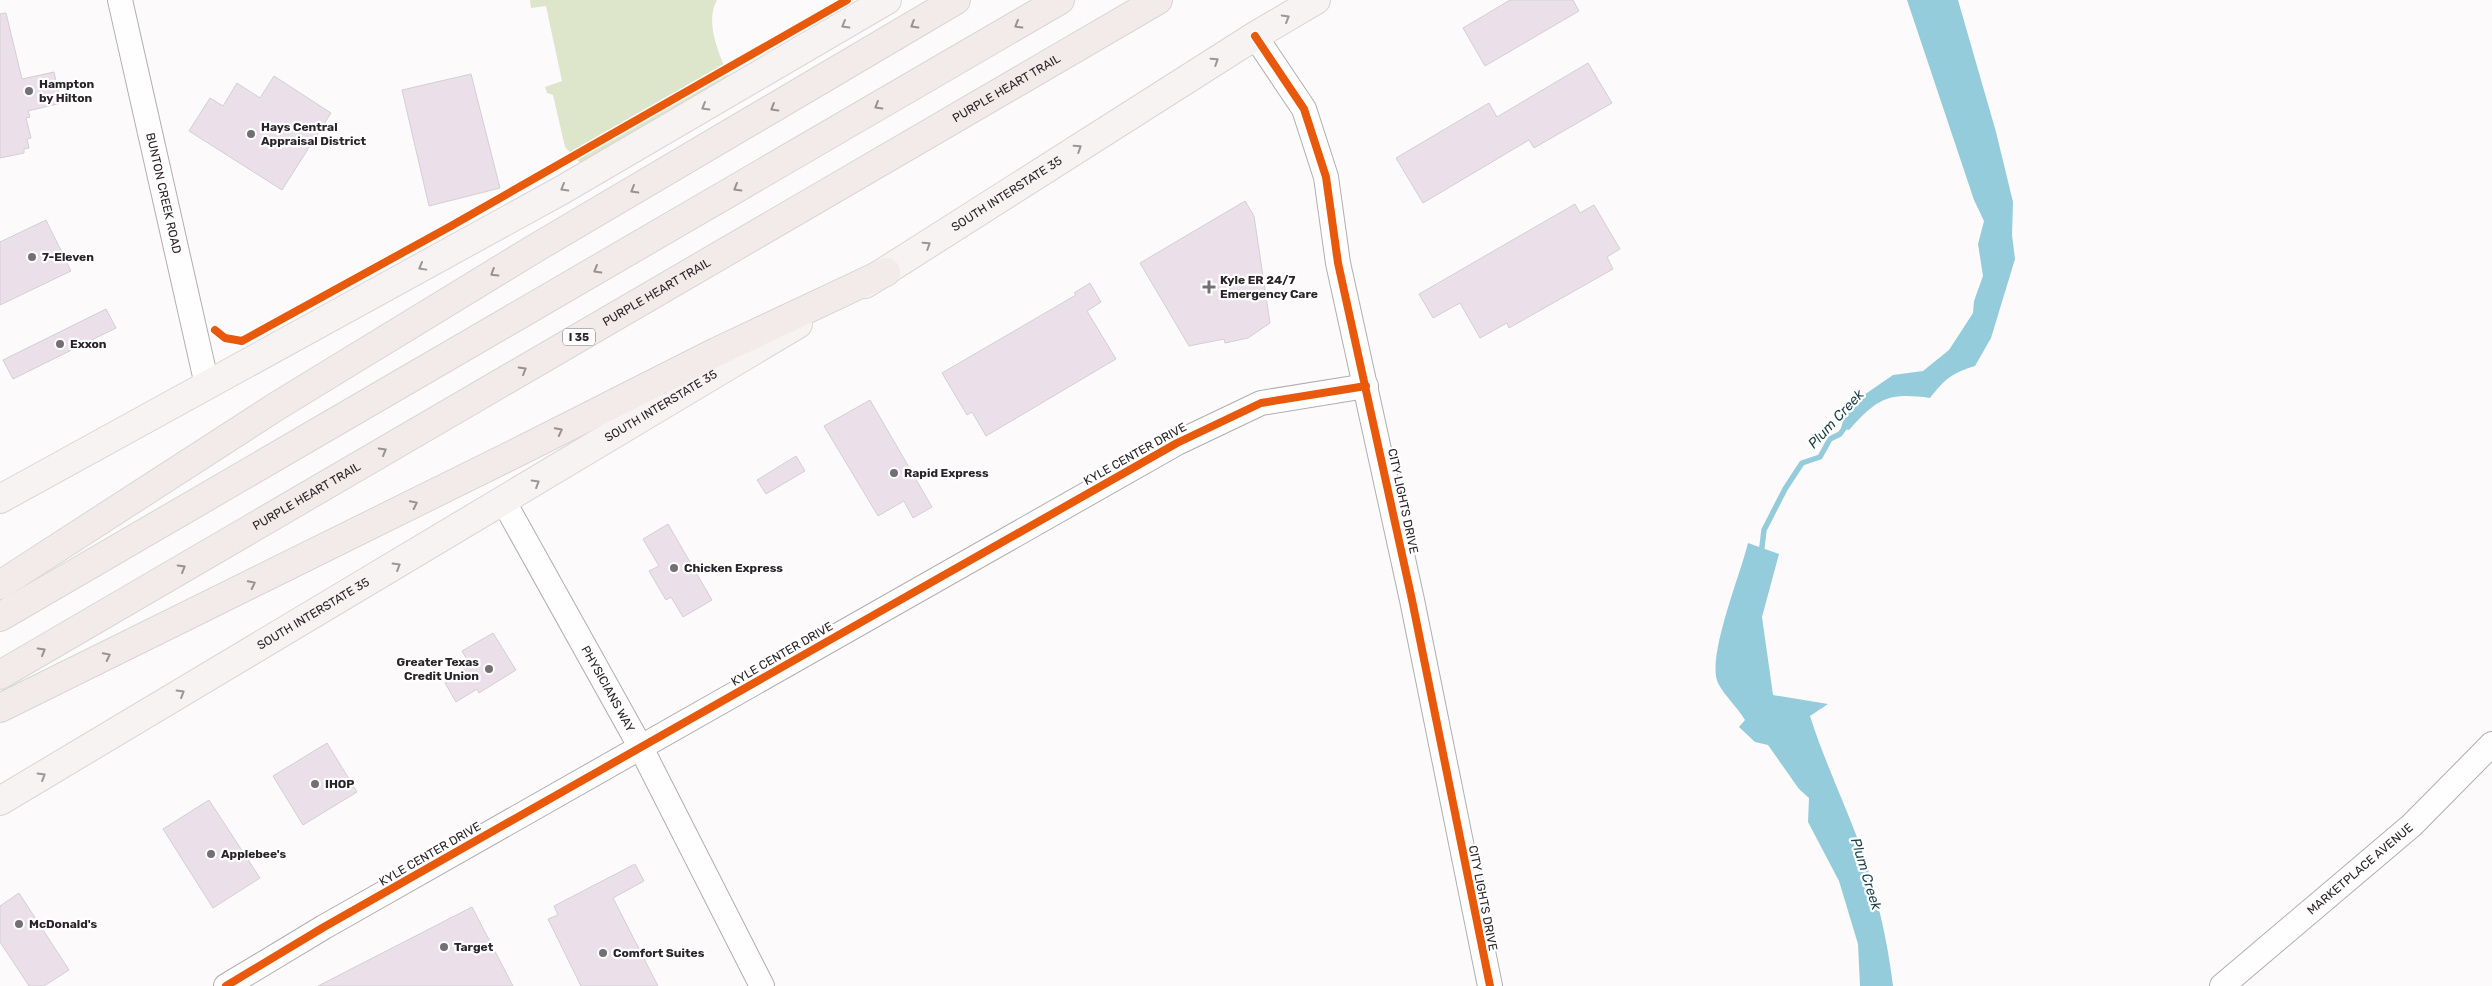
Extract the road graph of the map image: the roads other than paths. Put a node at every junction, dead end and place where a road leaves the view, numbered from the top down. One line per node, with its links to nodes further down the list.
1 (120, 0): 9 (street, BUNTON CREEK ROAD)
2 (887, 0): 9 (main road, one-way to 9)
3 (956, 0): 13 (highway, one-way to 13)
4 (1060, 0): 14 (highway, one-way to 14)
5 (1158, 0): 15 (highway, PURPLE HEART TRAIL / I 35, one-way to 5)
6 (1316, 0): 7 (main road, SOUTH INTERSTATE 35, one-way to 6)
7 (1255, 36): 8 (main road, SOUTH INTERSTATE 35, one-way to 7); 10 (street, CITY LIGHTS DRIVE)
8 (886, 272): 12 (main road, SOUTH INTERSTATE 35, one-way to 8); 16 (highway, one-way to 8)
9 (207, 385): 11 (main road)
10 (1366, 386): 18 (street, KYLE CENTER DRIVE); 22 (street, CITY LIGHTS DRIVE)
11 (0, 499)
12 (504, 502): 18 (street, PHYSICIANS WAY); 19 (main road, SOUTH INTERSTATE 35, one-way to 12)
13 (0, 585)
14 (0, 618)
15 (0, 675)
16 (0, 708)
17 (2492, 744): 23 (street, MARKETPLACE AVENUE)
18 (641, 748): 20 (street, KYLE CENTER DRIVE); 21 (street, PHYSICIANS WAY)
19 (0, 801)
20 (226, 986)
21 (762, 986)
22 (1490, 986)
23 (2222, 986)

